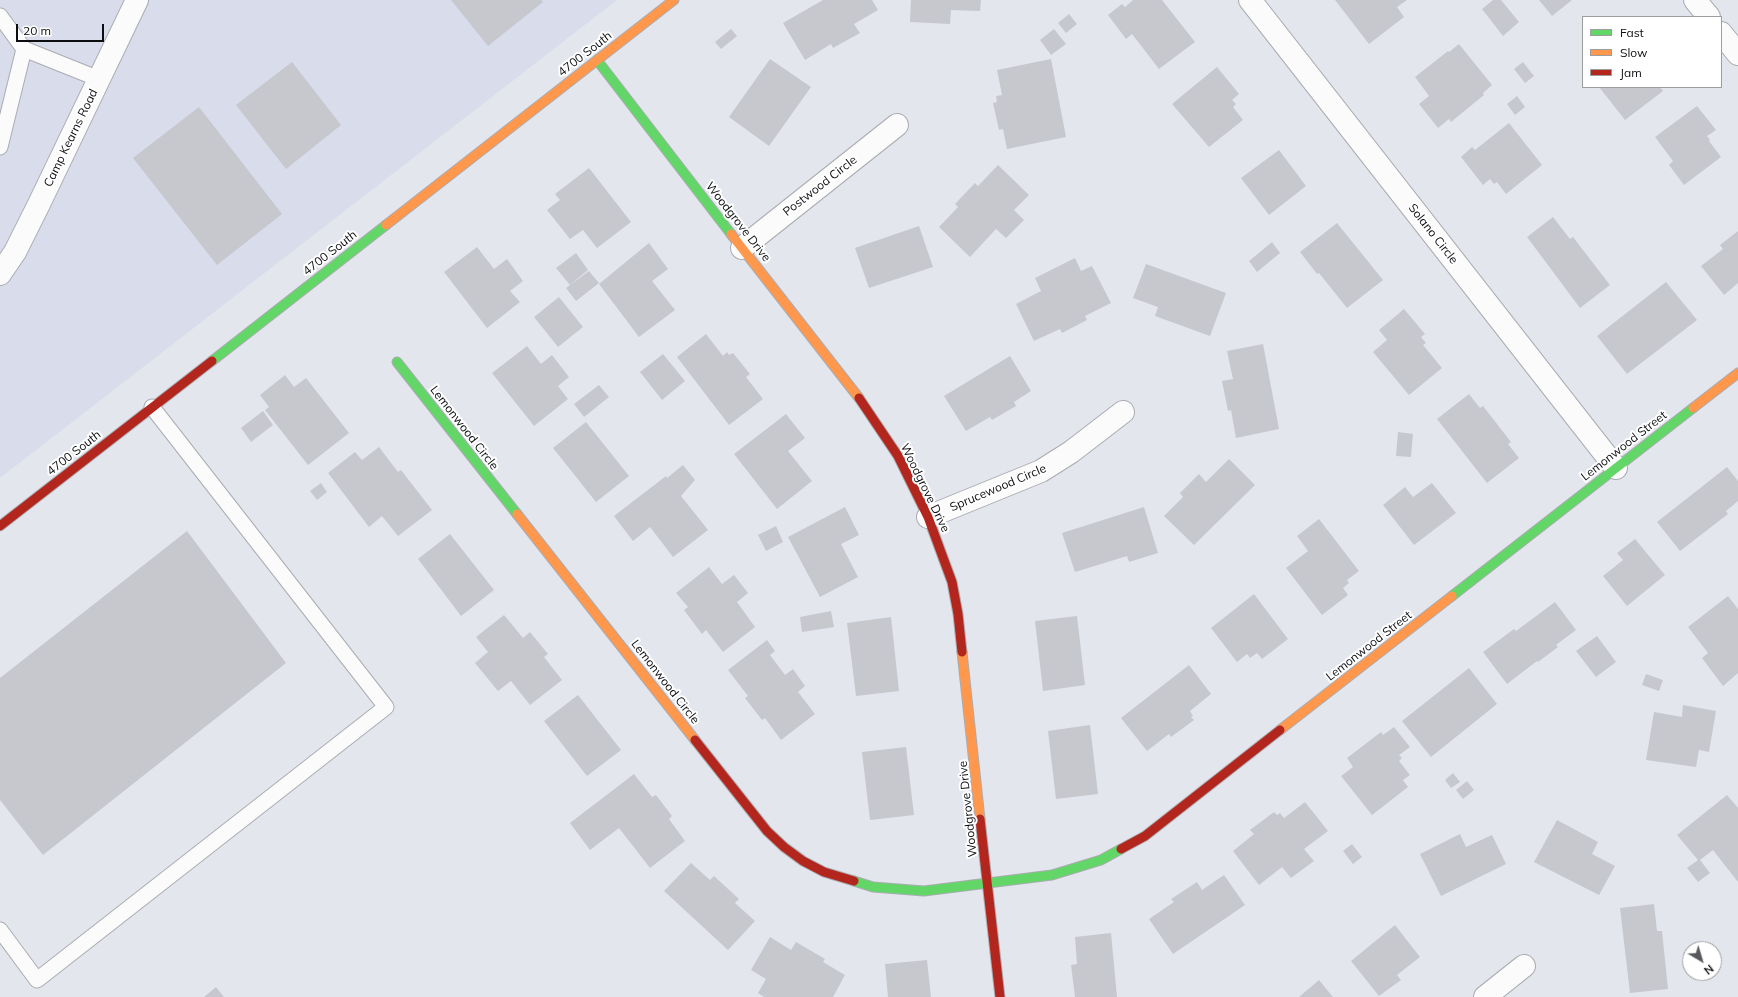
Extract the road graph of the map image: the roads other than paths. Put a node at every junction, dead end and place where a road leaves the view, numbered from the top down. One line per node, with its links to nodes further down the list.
1 (137, 0): 11 (street, Camp Kearns Road)
2 (674, 0): 10 (street, 4700 South)
3 (1250, 0): 20 (street, Solano Circle)
4 (1695, 0): 6 (street)
5 (0, 16): 8 (lane)
6 (1708, 16)
7 (1722, 34): 9 (street)
8 (24, 49): 11 (lane); 13 (lane)
9 (1738, 54)
10 (597, 60): 14 (street, Woodgrove Drive); 18 (street, 4700 South)
11 (99, 79): 15 (street, Camp Kearns Road)
12 (897, 125): 14 (street, Postwood Circle)
13 (0, 147)
14 (742, 248): 21 (street, Woodgrove Drive)
15 (0, 274)
16 (397, 362): 23 (street, Lemonwood Circle)
17 (1738, 372): 20 (street, Lemonwood Street)
18 (152, 407): 22 (street, 4700 South); 24 (lane)
19 (1123, 412): 21 (street, Sprucewood Circle)
20 (1616, 468): 23 (street, Lemonwood Street)
21 (928, 517): 23 (street, Woodgrove Drive)
22 (0, 526)
23 (988, 884): 26 (street, Woodgrove Drive)
24 (0, 930)
25 (1524, 966): 27 (street)
26 (1000, 997)
27 (1486, 997)

